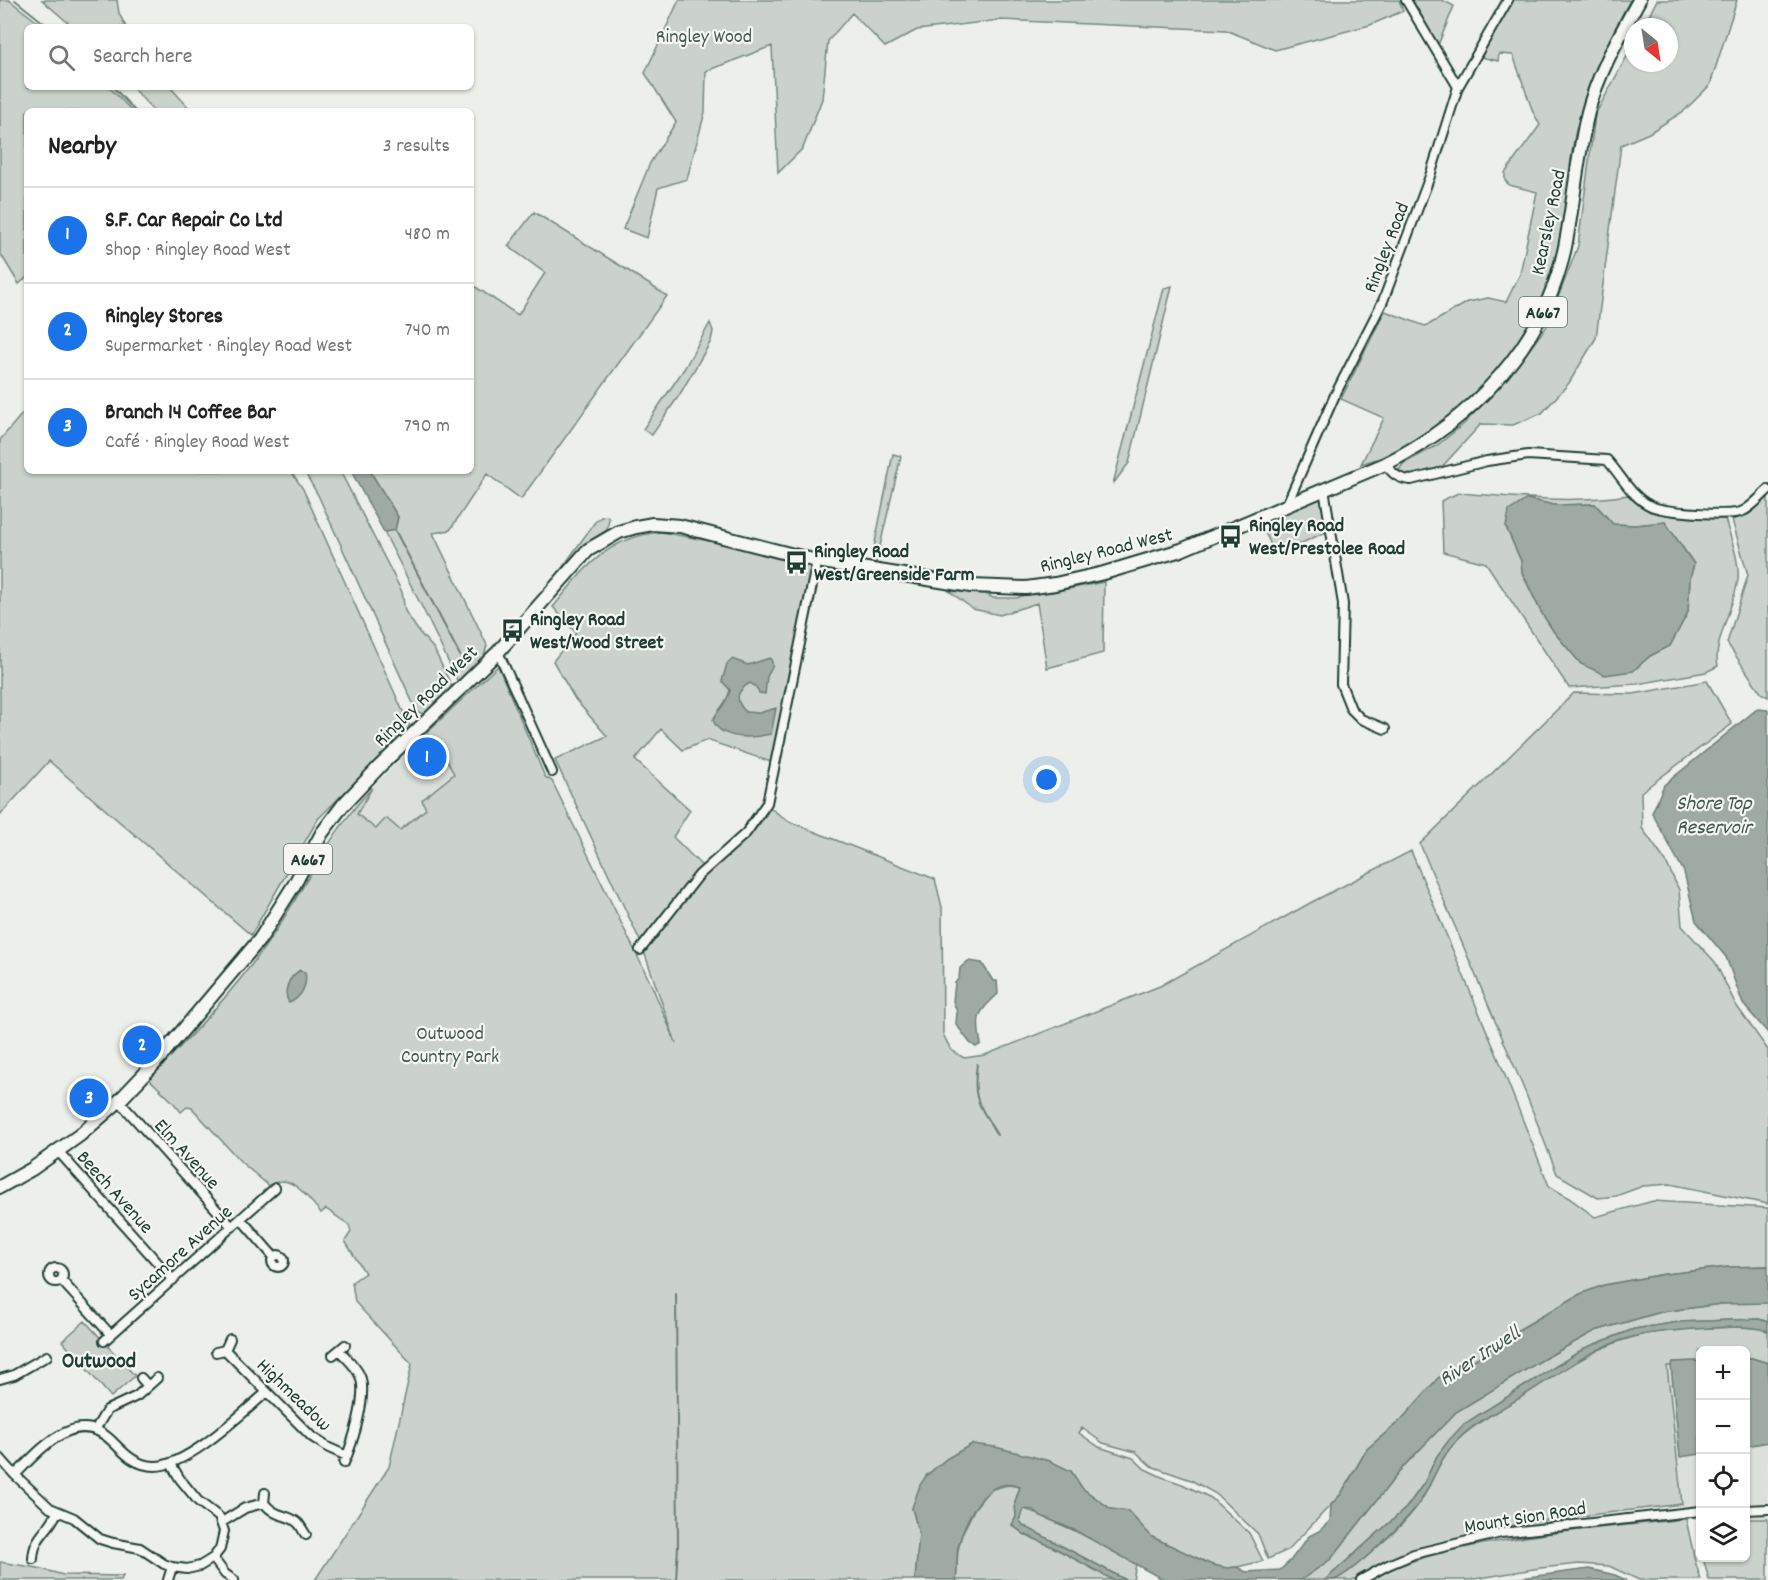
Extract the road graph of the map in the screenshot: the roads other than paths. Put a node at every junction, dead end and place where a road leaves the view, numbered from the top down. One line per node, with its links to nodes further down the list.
1 (1406, 0): 4 (street)
2 (1508, 0): 4 (street, Ringley Road)
3 (1639, 0): 5 (main road, Kearsley Road / A667)
4 (1458, 87): 8 (street, Ringley Road)
5 (1385, 464): 6 (main road, Kearsley Road / A667); 7 (street)
6 (1324, 489): 8 (main road, Kearsley Road / A667); 11 (street)
7 (1768, 490)
8 (1287, 504): 9 (main road, Ringley Road West / A667)
9 (817, 561): 10 (main road, Ringley Road West / A667); 13 (street)
10 (498, 652): 12 (street); 14 (main road, Ringley Road West / A667)
11 (1385, 729)
12 (552, 772)
13 (640, 950)
14 (118, 1101): 15 (main road, Ringley Road West / A667); 19 (street, Elm Avenue)
15 (58, 1151): 16 (main road, Ringley Road West / A667); 22 (street, Beech Avenue)
16 (0, 1187)
17 (275, 1188): 18 (street, Sycamore Avenue)
18 (241, 1219): 19 (street, Sycamore Avenue); 20 (street)
19 (232, 1227): 22 (street, Sycamore Avenue)
20 (274, 1257)
21 (62, 1280): 23 (street)
22 (173, 1280): 23 (street, Sycamore Avenue)
23 (111, 1335): 25 (street, Sycamore Avenue)
24 (230, 1339): 26 (street)
25 (104, 1341)
26 (225, 1350): 28 (street); 34 (street, Highmeadow)
27 (339, 1350): 34 (street, Highmeadow)
28 (216, 1352)
29 (47, 1356): 32 (street)
30 (141, 1378): 33 (street)
31 (158, 1378): 33 (street)
32 (0, 1379)
33 (148, 1386): 35 (street)
34 (267, 1392): 37 (street)
35 (94, 1430): 37 (street); 38 (street)
36 (0, 1458): 38 (street)
37 (171, 1464): 45 (street)
38 (15, 1475): 43 (street)
39 (265, 1493): 40 (street)
40 (264, 1503): 45 (street); 46 (street)
41 (1768, 1509): 42 (street)
42 (1750, 1510)
43 (57, 1512): 48 (street); 49 (street)
44 (1696, 1512): 52 (street, Mount Sion Road)
45 (222, 1522): 47 (street)
46 (306, 1536)
47 (213, 1558): 49 (street); 51 (street)
48 (33, 1559)
49 (172, 1567): 50 (street)
50 (168, 1580)
51 (234, 1580)
52 (1361, 1580)

